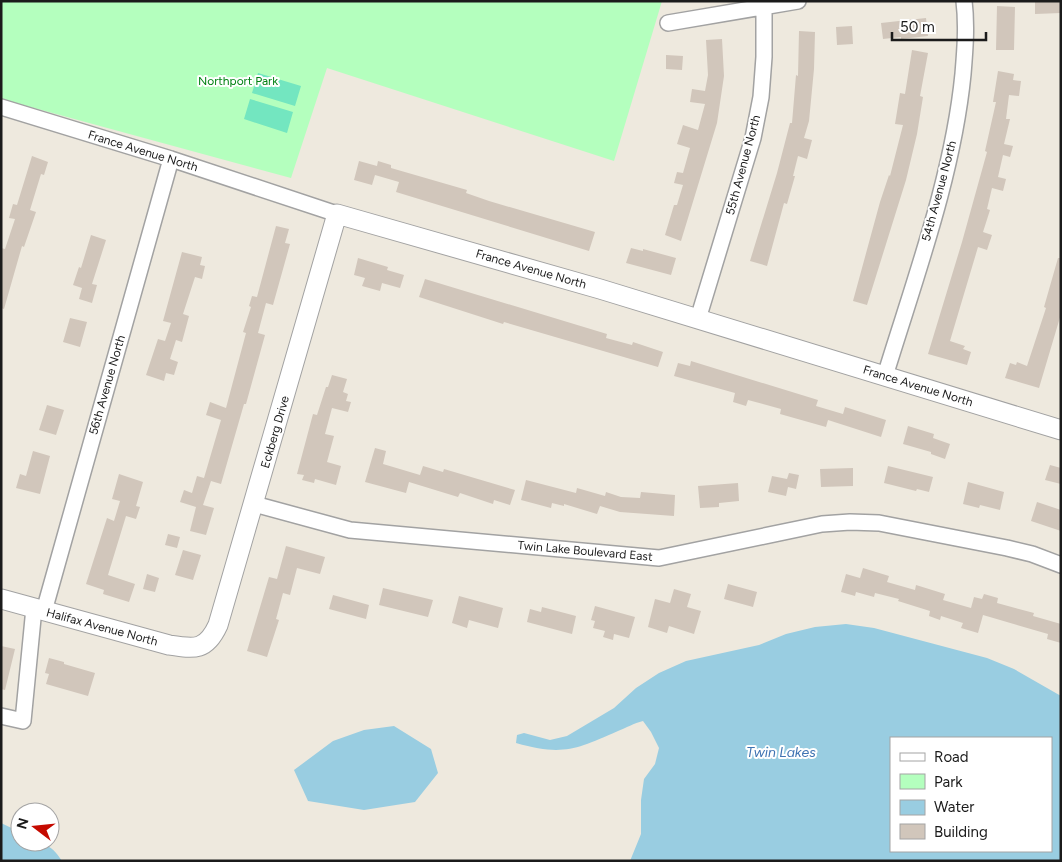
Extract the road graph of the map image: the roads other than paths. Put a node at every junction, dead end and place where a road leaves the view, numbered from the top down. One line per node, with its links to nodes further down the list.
1 (798, 1): 3 (street)
2 (964, 1): 9 (street, 54th Avenue North)
3 (764, 7): 4 (street); 8 (street, 55th Avenue North)
4 (668, 23)
5 (2, 112): 6 (street, France Avenue North)
6 (171, 159): 7 (street, France Avenue North); 14 (street, 56th Avenue North)
7 (338, 214): 8 (street, France Avenue North); 11 (street, Eckberg Drive)
8 (698, 319): 9 (street, France Avenue North)
9 (885, 376): 10 (street, France Avenue North)
10 (1061, 430)
11 (254, 504): 12 (street, Twin Lake Boulevard East); 15 (street, Eckberg Drive)
12 (1061, 565)
13 (1, 599): 14 (street, Halifax Avenue North)
14 (39, 610): 15 (street, Halifax Avenue North); 16 (street, 56th Avenue North)
15 (203, 646)
16 (1, 716)

